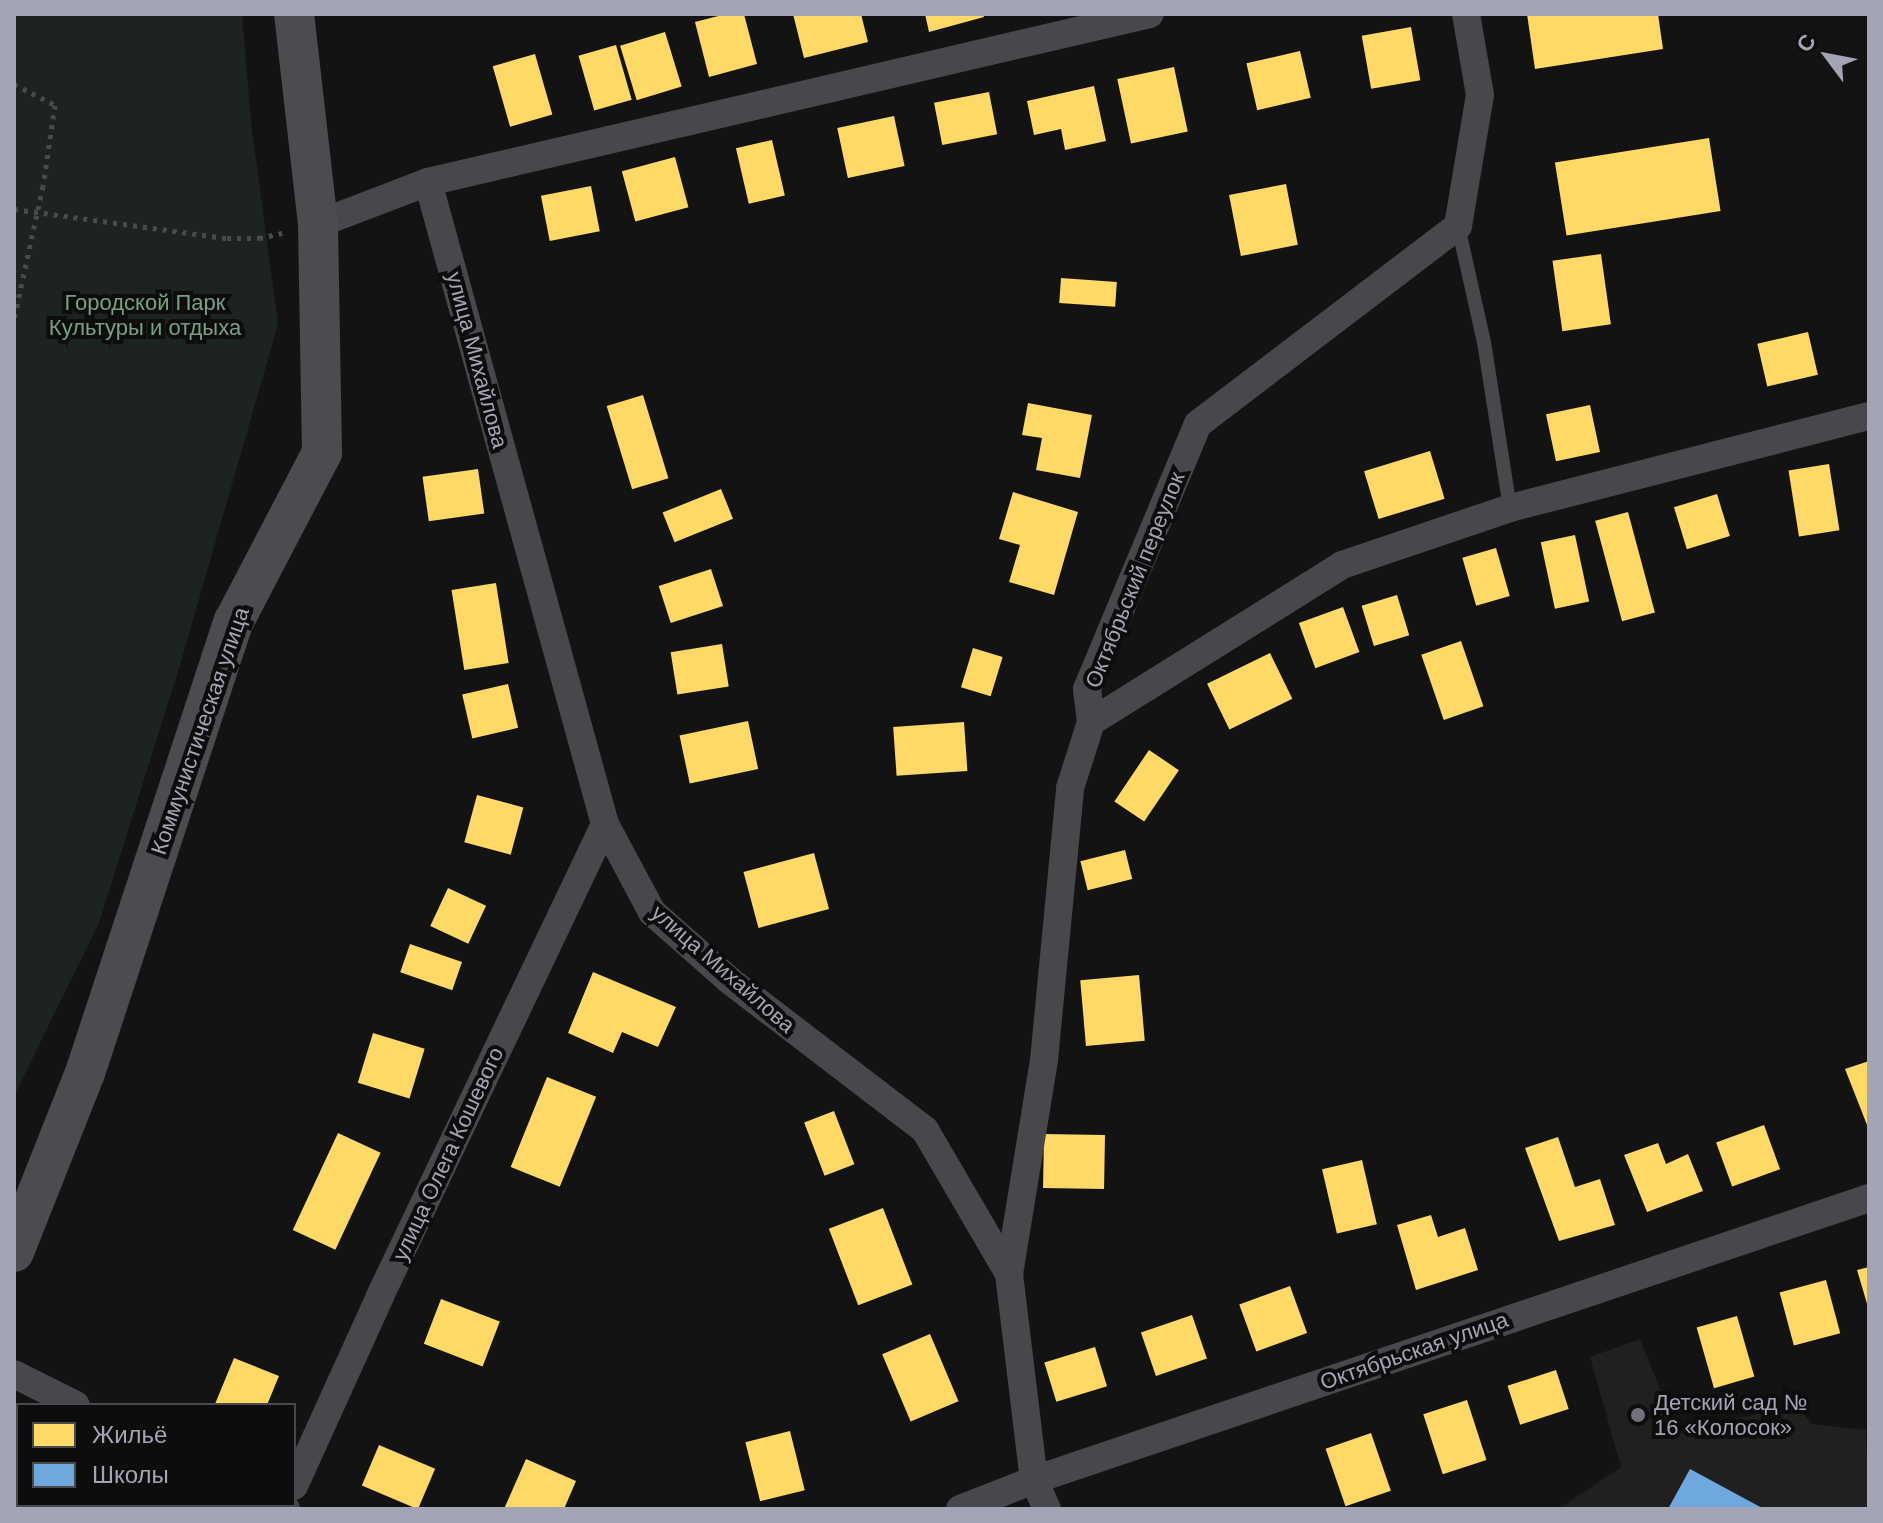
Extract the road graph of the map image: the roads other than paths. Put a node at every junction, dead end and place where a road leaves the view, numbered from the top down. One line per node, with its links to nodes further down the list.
1 (294, 14): 5 (street, Коммунистическая улица)
2 (1150, 14): 4 (street)
3 (1466, 14): 6 (street)
4 (428, 182): 5 (street); 10 (street, улица Михайлова)
5 (318, 224): 12 (street, Коммунистическая улица)
6 (1458, 226): 8 (lane); 9 (street, Октябрьский переулок)
7 (1869, 416): 8 (street)
8 (1510, 508): 9 (street)
9 (1091, 722): 13 (street, Октябрьский переулок)
10 (605, 824): 13 (street, улица Михайлова); 17 (street, улица Олега Кошевого)
11 (1869, 1198): 16 (street, Октябрьская улица)
12 (14, 1252)
13 (1009, 1274): 16 (street, улица Михайлова)
14 (14, 1374): 15 (street)
15 (72, 1403)
16 (1034, 1480): 18 (street, Октябрьская улица); 19 (street, улица Михайлова)
17 (296, 1482)
18 (960, 1509)
19 (1047, 1509)

